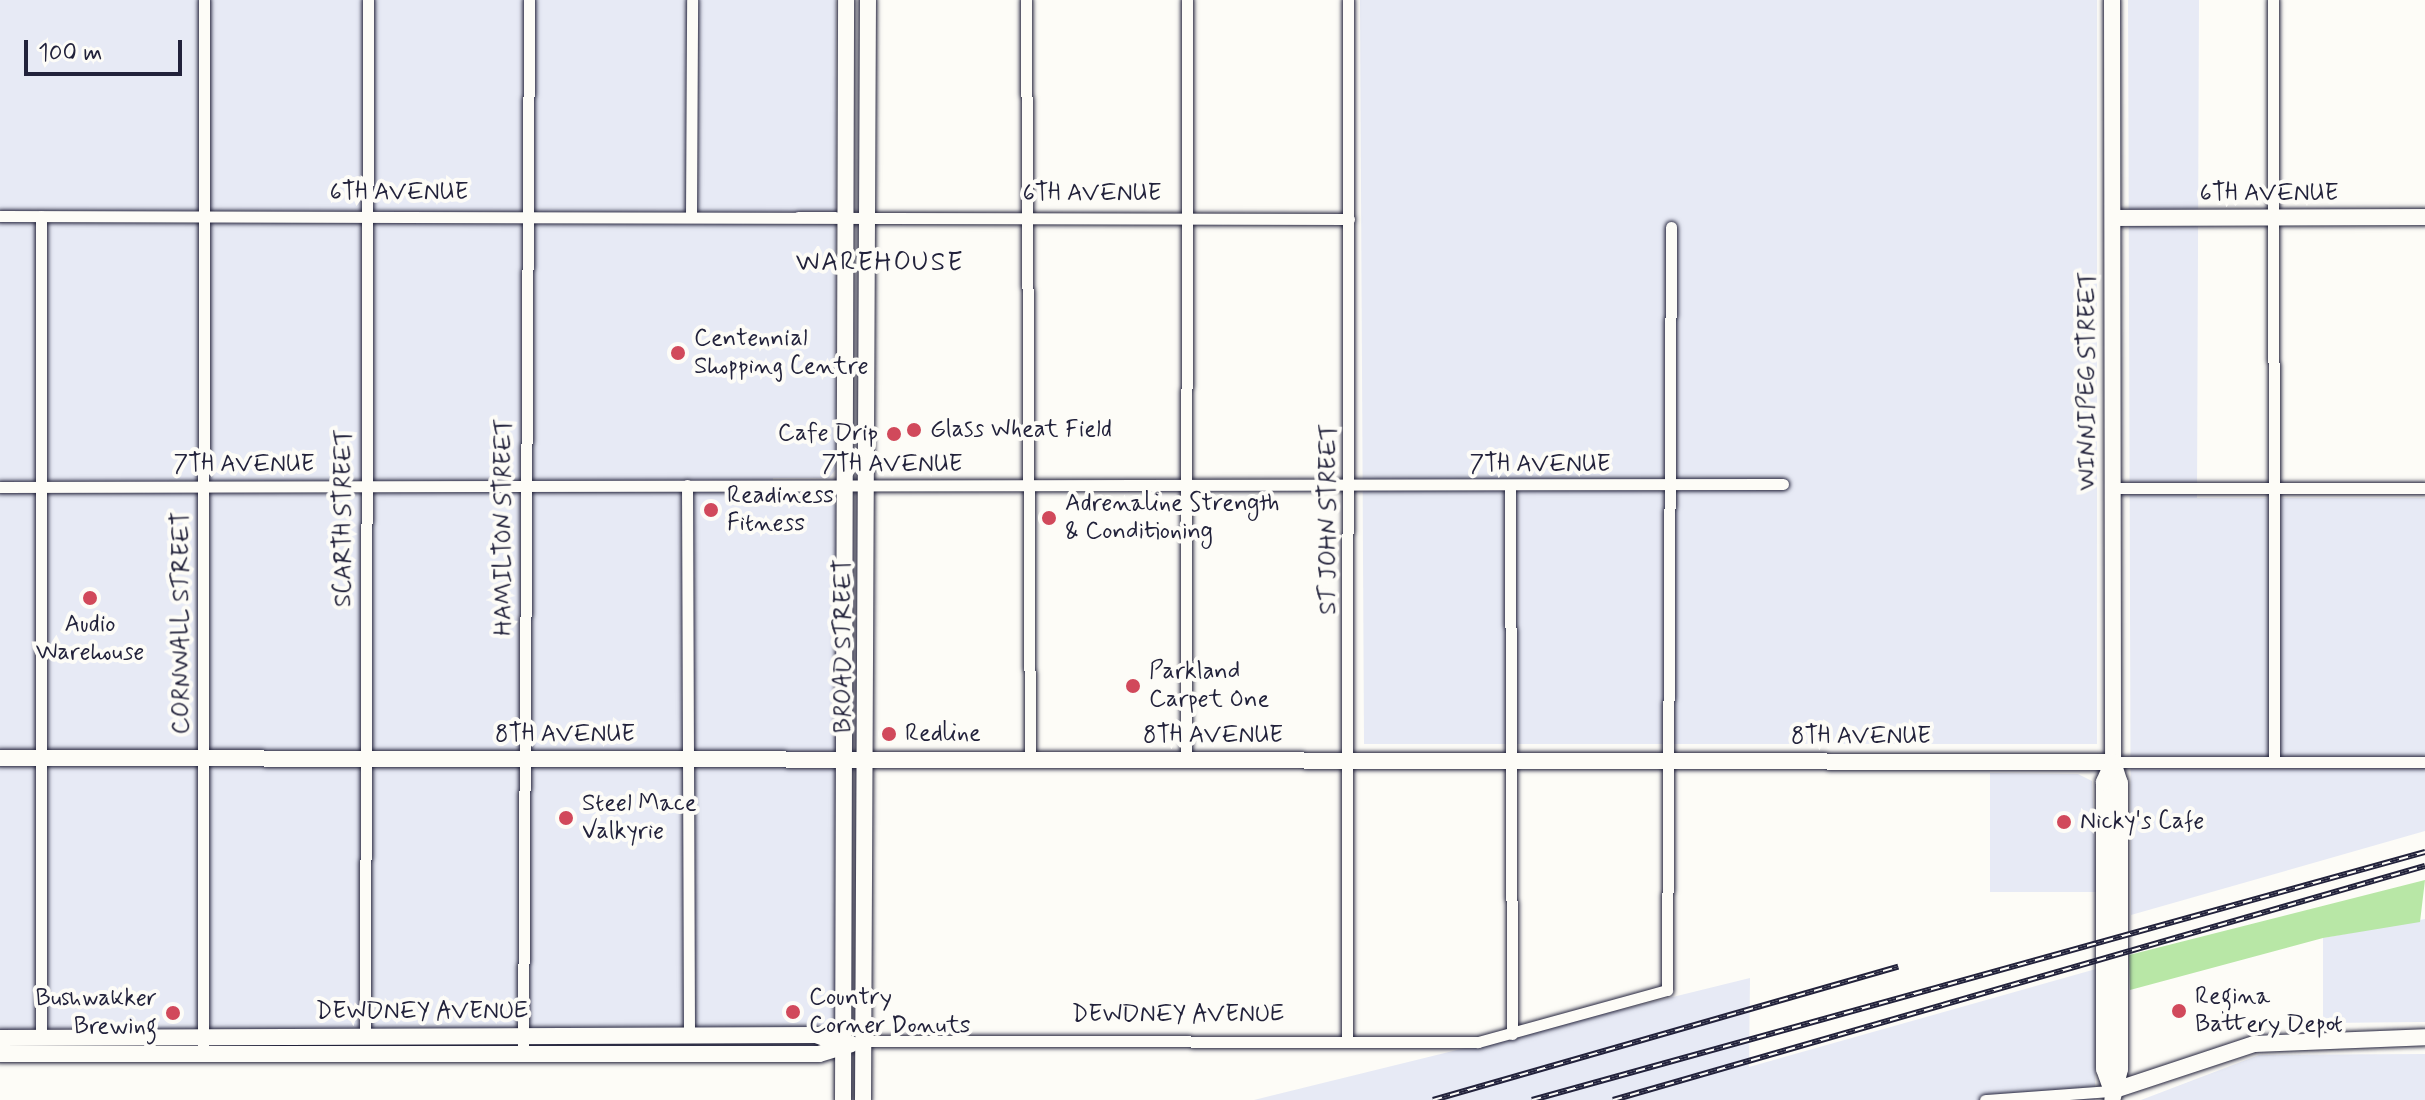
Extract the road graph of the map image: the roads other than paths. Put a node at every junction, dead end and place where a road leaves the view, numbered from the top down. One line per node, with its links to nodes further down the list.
1 (204, 0): 14 (street, CORNWALL STREET)
2 (368, 0): 15 (street, SCARTH STREET)
3 (529, 0): 16 (street, HAMILTON STREET)
4 (692, 0): 17 (street)
5 (846, 0): 18 (main road, BROAD STREET)
6 (868, 0): 19 (main road, BROAD STREET)
7 (1026, 0): 21 (street)
8 (1187, 0): 24 (street)
9 (1348, 0): 25 (street, ST JOHN STREET)
10 (2112, 0): 22 (main road, WINNIPEG STREET)
11 (2273, 0): 23 (street)
12 (0, 216): 13 (street, 6TH AVENUE)
13 (41, 216): 14 (street, 6TH AVENUE); 33 (street)
14 (202, 216): 15 (street, 6TH AVENUE); 34 (street, CORNWALL STREET)
15 (365, 217): 16 (street, 6TH AVENUE); 30 (street, SCARTH STREET)
16 (526, 217): 17 (street, 6TH AVENUE); 28 (street, HAMILTON STREET)
17 (691, 217): 18 (street, 6TH AVENUE)
18 (841, 217): 19 (street, 6TH AVENUE); 35 (main road, BROAD STREET)
19 (866, 217): 21 (street, 6TH AVENUE); 36 (main road, BROAD STREET)
20 (2425, 217): 23 (main road, 6TH AVENUE)
21 (1026, 218): 24 (street, 6TH AVENUE); 40 (street)
22 (2113, 218): 23 (main road, 6TH AVENUE); 41 (main road, WINNIPEG STREET)
23 (2273, 218): 42 (street)
24 (1188, 219): 25 (street, 6TH AVENUE); 37 (street)
25 (1349, 219): 38 (street, ST JOHN STREET)
26 (1671, 227): 31 (street)
27 (1783, 484): 31 (street, 7TH AVENUE)
28 (526, 485): 29 (street, 7TH AVENUE); 30 (street, 7TH AVENUE); 48 (street, HAMILTON STREET)
29 (687, 485): 35 (street, 7TH AVENUE); 49 (street)
30 (366, 486): 34 (street, 7TH AVENUE); 47 (street, SCARTH STREET)
31 (1671, 486): 39 (street, 7TH AVENUE); 56 (street)
32 (0, 487): 33 (street, 7TH AVENUE)
33 (43, 487): 34 (street, 7TH AVENUE); 45 (street)
34 (204, 487): 46 (street, CORNWALL STREET)
35 (845, 487): 36 (street, 7TH AVENUE); 50 (main road, BROAD STREET)
36 (867, 487): 40 (street, 7TH AVENUE); 51 (main road, BROAD STREET)
37 (1186, 487): 38 (street, 7TH AVENUE); 40 (street, 7TH AVENUE); 53 (street)
38 (1351, 487): 39 (street, 7TH AVENUE); 54 (street, ST JOHN STREET)
39 (1510, 487): 55 (street)
40 (1028, 488): 52 (street)
41 (2112, 488): 42 (street); 57 (main road, WINNIPEG STREET)
42 (2273, 488): 43 (street); 58 (street)
43 (2425, 488)
44 (0, 758): 45 (main road, 8TH AVENUE)
45 (43, 758): 46 (main road, 8TH AVENUE); 66 (street)
46 (204, 758): 47 (main road, 8TH AVENUE); 69 (street, CORNWALL STREET)
47 (366, 759): 48 (main road, 8TH AVENUE); 63 (street, SCARTH STREET)
48 (526, 759): 49 (main road, 8TH AVENUE); 62 (street, HAMILTON STREET)
49 (688, 759): 50 (main road, 8TH AVENUE); 61 (street)
50 (844, 759): 51 (main road, 8TH AVENUE); 70 (main road, BROAD STREET)
51 (868, 760): 52 (main road, 8TH AVENUE); 68 (main road, BROAD STREET)
52 (1030, 760): 53 (main road, 8TH AVENUE)
53 (1186, 760): 54 (main road, 8TH AVENUE)
54 (1352, 760): 55 (main road, 8TH AVENUE); 67 (street, ST JOHN STREET)
55 (1510, 761): 56 (main road, 8TH AVENUE); 60 (street)
56 (1671, 761): 57 (main road, 8TH AVENUE); 60 (street, DEWDNEY AVENUE)
57 (2113, 762): 58 (street, 8TH AVENUE); 73 (main road, WINNIPEG STREET)
58 (2274, 762): 59 (street, 8TH AVENUE)
59 (2425, 762)
60 (1512, 1034): 67 (street, DEWDNEY AVENUE)
61 (689, 1035): 62 (main road, DEWDNEY AVENUE); 70 (main road, DEWDNEY AVENUE)
62 (523, 1036): 63 (main road, DEWDNEY AVENUE); 72 (street, HAMILTON STREET)
63 (365, 1037): 69 (main road, DEWDNEY AVENUE)
64 (2425, 1037): 73 (main road)
65 (0, 1038): 66 (main road, DEWDNEY AVENUE)
66 (41, 1038): 69 (main road, DEWDNEY AVENUE)
67 (1347, 1038): 68 (street, DEWDNEY AVENUE)
68 (865, 1041): 70 (main road, DEWDNEY AVENUE); 75 (main road, BROAD STREET)
69 (203, 1045): 71 (main road, DEWDNEY AVENUE); 72 (main road, DEWDNEY AVENUE)
70 (843, 1045): 72 (main road, DEWDNEY AVENUE); 74 (main road, BROAD STREET)
71 (0, 1054)
72 (523, 1054)
73 (2112, 1096): 76 (street)
74 (843, 1100)
75 (863, 1100)
76 (1985, 1100)

